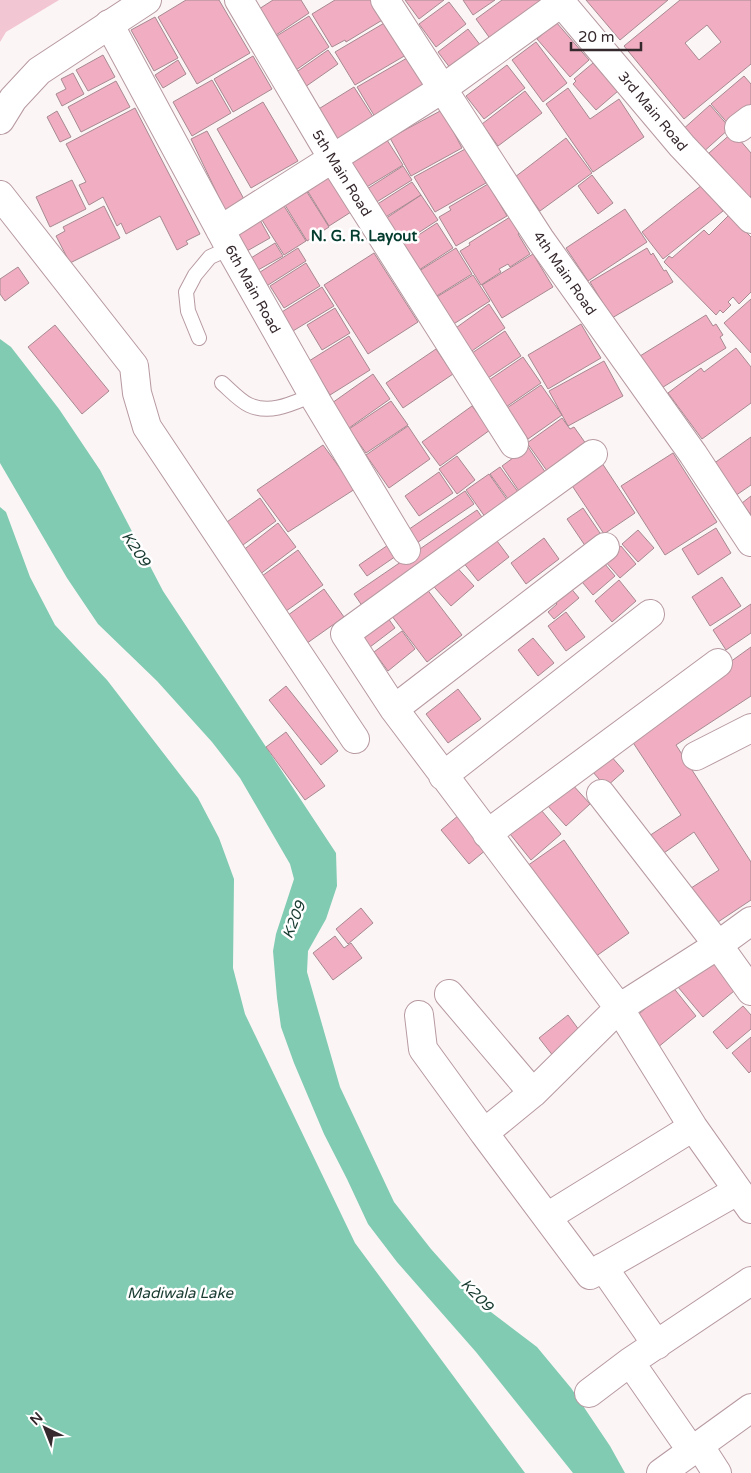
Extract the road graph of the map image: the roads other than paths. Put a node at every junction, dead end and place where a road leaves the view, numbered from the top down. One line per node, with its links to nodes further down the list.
1 (148, 0): 5 (street)
2 (239, 0): 8 (street, 5th Main Road)
3 (384, 0): 6 (street, 4th Main Road)
4 (560, 2): 6 (street); 10 (street, 3rd Main Road)
5 (110, 24): 7 (street); 11 (street, 6th Main Road)
6 (442, 89): 8 (street); 17 (street, 4th Main Road)
7 (0, 120)
8 (333, 159): 11 (street); 15 (street, 5th Main Road)
9 (0, 195): 24 (street)
10 (749, 214)
11 (225, 239): 12 (lane); 14 (street, 6th Main Road)
12 (199, 338)
13 (222, 383): 14 (lane)
14 (313, 395): 19 (street, 6th Main Road)
15 (514, 444)
16 (593, 454): 22 (street)
17 (751, 542)
18 (605, 547): 22 (street)
19 (406, 550)
20 (650, 614): 26 (street)
21 (718, 663): 28 (street)
22 (394, 710): 26 (street)
23 (751, 728): 25 (street)
24 (355, 739)
25 (696, 756)
26 (443, 776): 28 (street)
27 (600, 794): 30 (street)
28 (487, 834): 33 (street)
29 (751, 921): 30 (street)
30 (718, 945): 31 (street); 33 (street)
31 (751, 991)
32 (449, 994): 35 (street)
33 (619, 1008): 35 (street); 36 (street)
34 (419, 1015): 37 (street)
35 (533, 1093): 37 (street)
36 (692, 1127): 38 (street); 39 (street)
37 (484, 1133): 39 (street)
38 (744, 1200): 40 (street)
39 (546, 1217): 40 (street)
40 (603, 1268): 42 (street)
41 (751, 1281): 42 (street)
42 (656, 1345): 43 (street)
43 (630, 1362): 44 (street); 46 (street)
44 (589, 1393)
45 (751, 1408): 46 (street)
46 (695, 1448): 47 (street); 48 (street)
47 (661, 1473)
48 (717, 1473)

